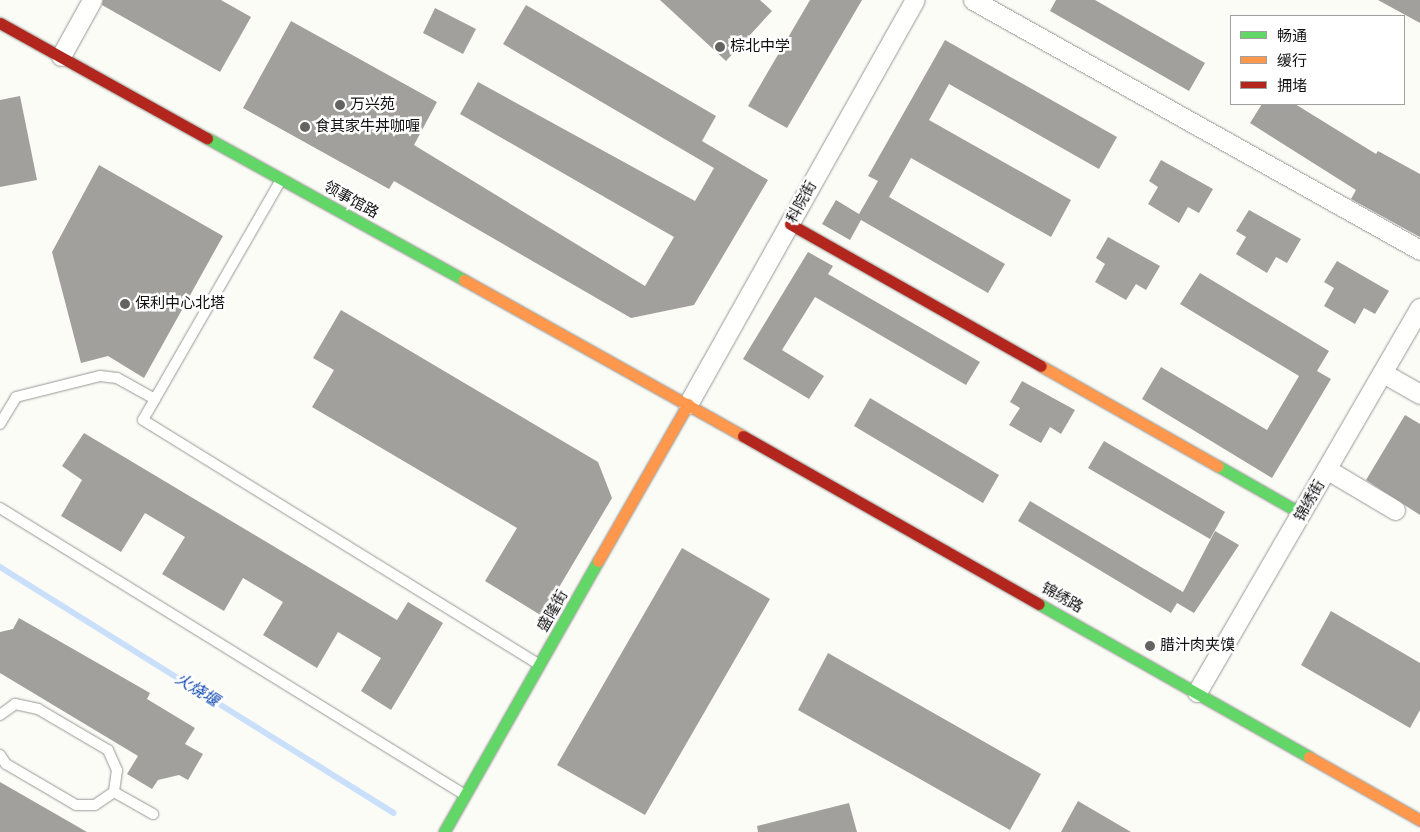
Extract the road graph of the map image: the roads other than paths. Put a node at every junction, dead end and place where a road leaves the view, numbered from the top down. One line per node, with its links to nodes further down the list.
1 (92, 0): 5 (street)
2 (915, 0): 7 (street, 科院街)
3 (973, 0): 8 (street)
4 (1, 25): 5 (main road, 领事馆路)
5 (61, 56): 6 (main road, 领事馆路)
6 (282, 179): 12 (lane); 13 (main road, 领事馆路)
7 (790, 224): 13 (street, 科院街); 18 (main road)
8 (1420, 250)
9 (1420, 308): 10 (street, 锦绣街)
10 (1383, 373): 11 (street); 15 (street, 锦绣街)
11 (1420, 394)
12 (155, 399): 14 (lane); 19 (lane)
13 (688, 404): 19 (main road, 盛隆街); 20 (main road, 锦绣路)
14 (0, 424)
15 (1328, 470): 17 (street); 18 (street, 锦绣街)
16 (0, 508): 24 (lane)
17 (1395, 510)
18 (1302, 514): 20 (street, 锦绣街)
19 (540, 666): 24 (main road, 盛隆街)
20 (1197, 692): 26 (main road, 锦绣路)
21 (0, 715): 23 (lane)
22 (0, 755): 23 (lane)
23 (114, 792): 25 (lane)
24 (465, 795): 27 (main road, 盛隆街)
25 (153, 814)
26 (1420, 820)
27 (446, 831)

